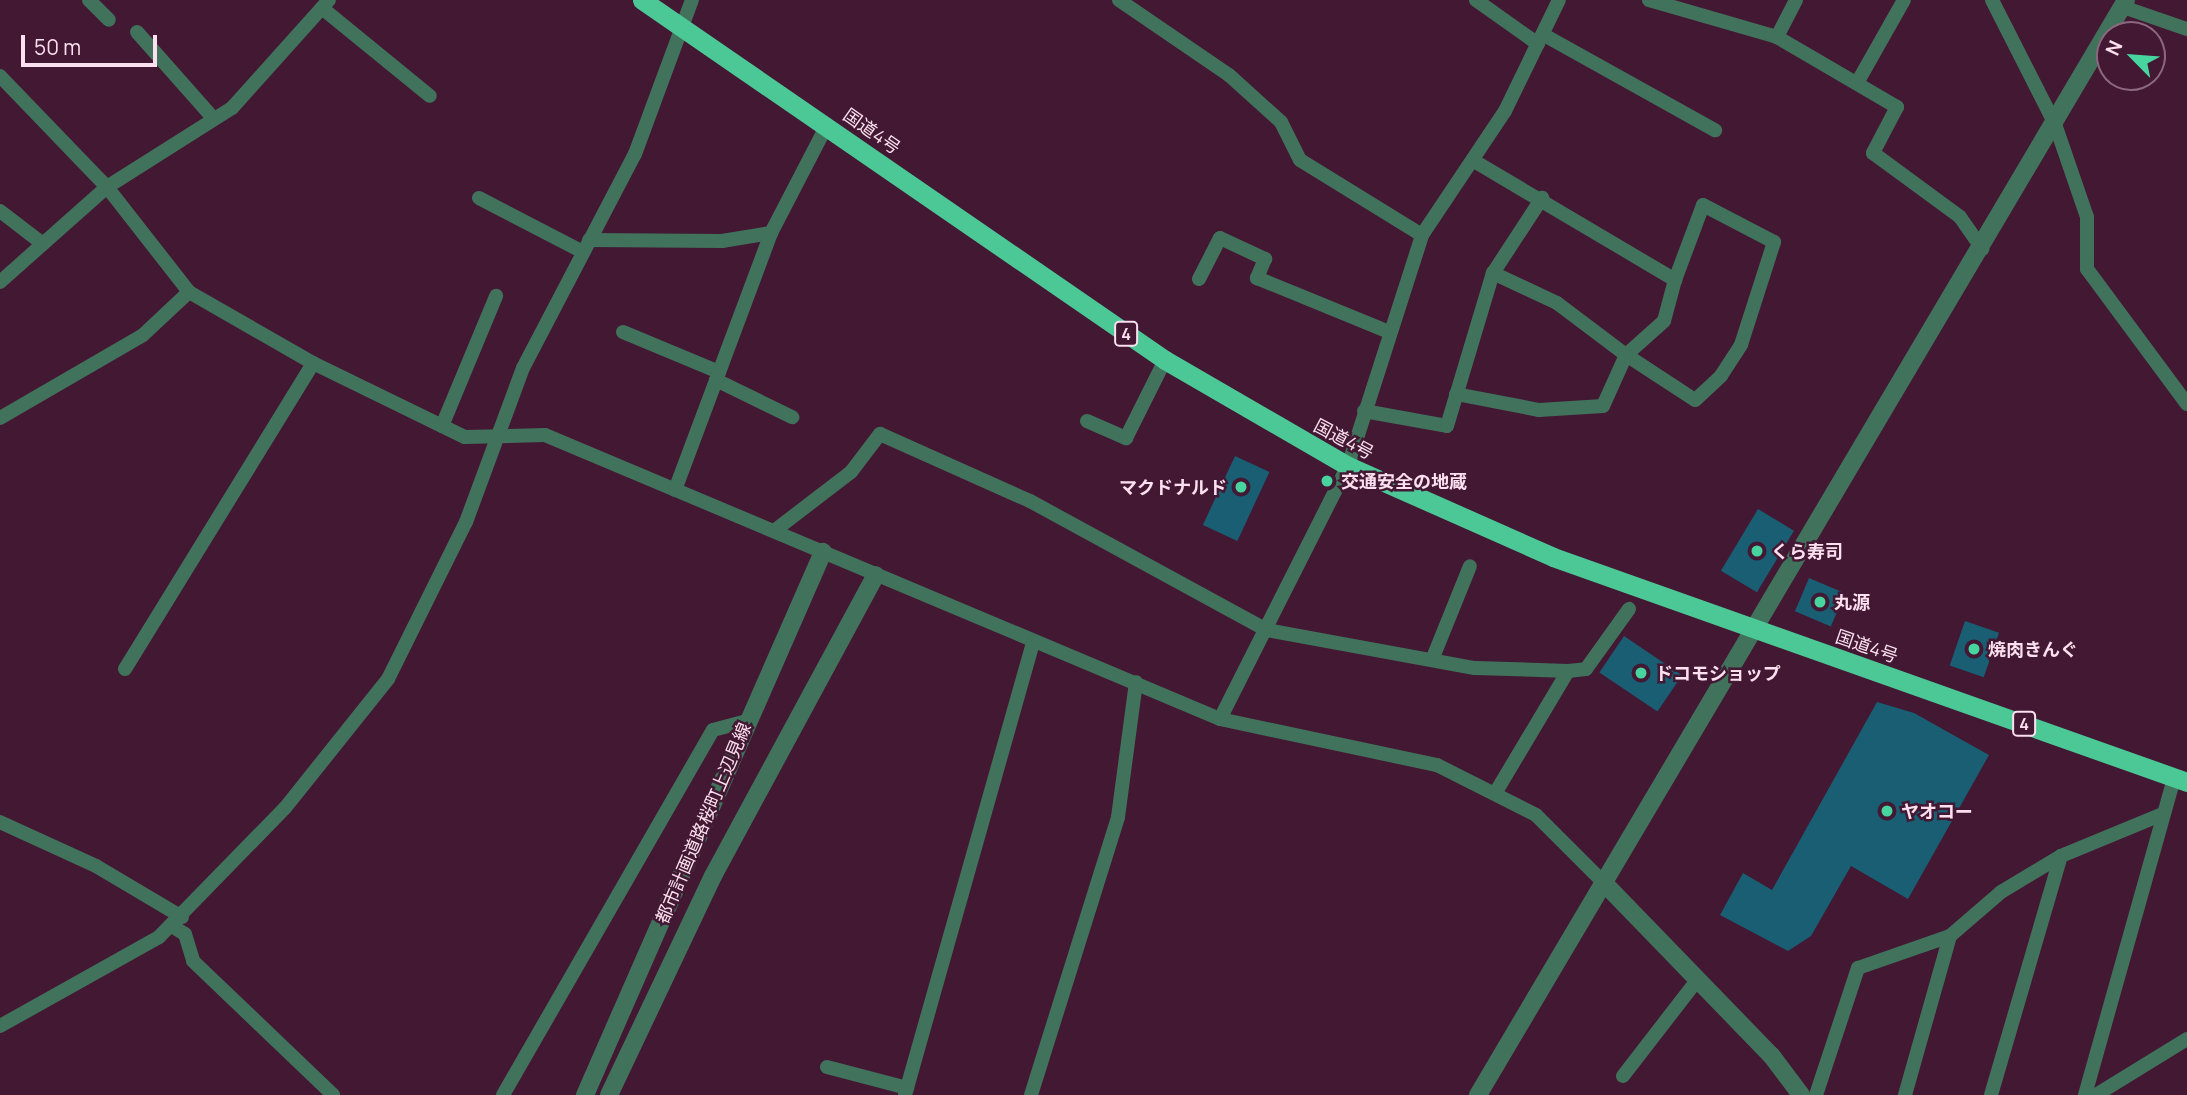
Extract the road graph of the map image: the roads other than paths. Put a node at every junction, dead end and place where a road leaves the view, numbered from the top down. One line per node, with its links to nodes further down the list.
1 (89, 0): 13 (street)
2 (642, 0): 14 (highway, 国道4号 / 4)
3 (692, 0): 14 (street)
4 (1119, 0): 32 (street)
5 (1476, 0): 18 (street)
6 (1559, 0): 18 (street)
7 (1649, 0): 17 (street)
8 (1796, 0): 17 (street)
9 (1905, 0): 20 (street)
10 (1992, 0): 23 (street)
11 (325, 4): 21 (street); 22 (street)
12 (2124, 4): 15 (street); 23 (street)
13 (109, 20)
14 (684, 27): 24 (highway, 国道4号 / 4); 34 (street)
15 (2187, 29)
16 (137, 32): 22 (street)
17 (1777, 37): 20 (street)
18 (1541, 40): 25 (street); 26 (street)
19 (0, 76): 27 (street)
20 (1857, 83): 35 (street)
21 (430, 96)
22 (214, 119): 27 (street)
23 (2055, 124): 35 (street); 49 (street)
24 (827, 125): 31 (street); 45 (highway, 国道4号 / 4)
25 (1715, 130)
26 (1474, 161): 29 (street); 32 (street)
27 (107, 187): 33 (street); 40 (street)
28 (479, 198): 34 (street)
29 (1542, 198): 36 (street); 38 (street)
30 (0, 211): 33 (street)
31 (771, 233): 34 (street); 47 (street)
32 (1422, 235): 42 (street)
33 (43, 244): 39 (street)
34 (586, 246): 55 (street)
35 (1982, 248): 64 (street)
36 (1493, 274): 44 (street); 48 (street)
37 (1199, 279): 42 (street)
38 (1675, 280): 44 (street); 44 (street)
39 (0, 282)
40 (189, 292): 46 (street); 52 (street)
41 (496, 296): 54 (street)
42 (1387, 331): 50 (street)
43 (623, 332): 47 (street)
44 (1626, 355): 48 (street)
45 (1165, 360): 53 (street); 56 (highway, 国道4号 / 4)
46 (313, 363): 54 (street); 67 (street)
47 (718, 376): 51 (street); 57 (street)
48 (1456, 394): 50 (street)
49 (2187, 404)
50 (1364, 411): 56 (street)
51 (792, 417)
52 (0, 418)
53 (1087, 421)
54 (442, 426): 55 (street)
55 (494, 441): 57 (street); 78 (street)
56 (1348, 466): 63 (street); 64 (highway, 国道4号 / 4)
57 (675, 490): 58 (street)
58 (774, 531): 59 (street); 63 (street)
59 (823, 552): 61 (street); 71 (street, 都市計画道路桜町上辺見線)
60 (1470, 566): 66 (street)
61 (876, 575): 65 (street); 89 (street, 都市計画道路桜町上辺見線)
62 (1629, 609): 68 (street)
63 (1267, 630): 66 (street); 70 (street)
64 (1756, 630): 72 (highway, 国道4号 / 4); 77 (street)
65 (1033, 642): 69 (street); 85 (street)
66 (1432, 660): 68 (street)
67 (125, 669)
68 (1568, 671): 73 (street)
69 (1136, 682): 70 (street); 90 (street)
70 (1220, 719): 73 (street)
71 (746, 721): 87 (street); 88 (street, 都市計画道路桜町上辺見線)
72 (2180, 780): 74 (street)
73 (1496, 792): 77 (street)
74 (2163, 814): 76 (street); 96 (street)
75 (0, 822): 78 (street)
76 (2061, 856): 79 (street); 95 (street)
77 (1605, 884): 80 (street); 91 (street)
78 (177, 922): 81 (street); 86 (street)
79 (1950, 936): 93 (street); 94 (street)
80 (1698, 979): 84 (street); 92 (street)
81 (0, 1026)
82 (2187, 1039): 97 (street)
83 (827, 1067): 85 (street)
84 (1623, 1076)
85 (906, 1092)
86 (333, 1095)
87 (503, 1095)
88 (584, 1095)
89 (610, 1095)
90 (1031, 1095)
91 (1478, 1095)
92 (1801, 1095)
93 (1816, 1095)
94 (1905, 1095)
95 (1991, 1095)
96 (2085, 1095)
97 (2096, 1095)

